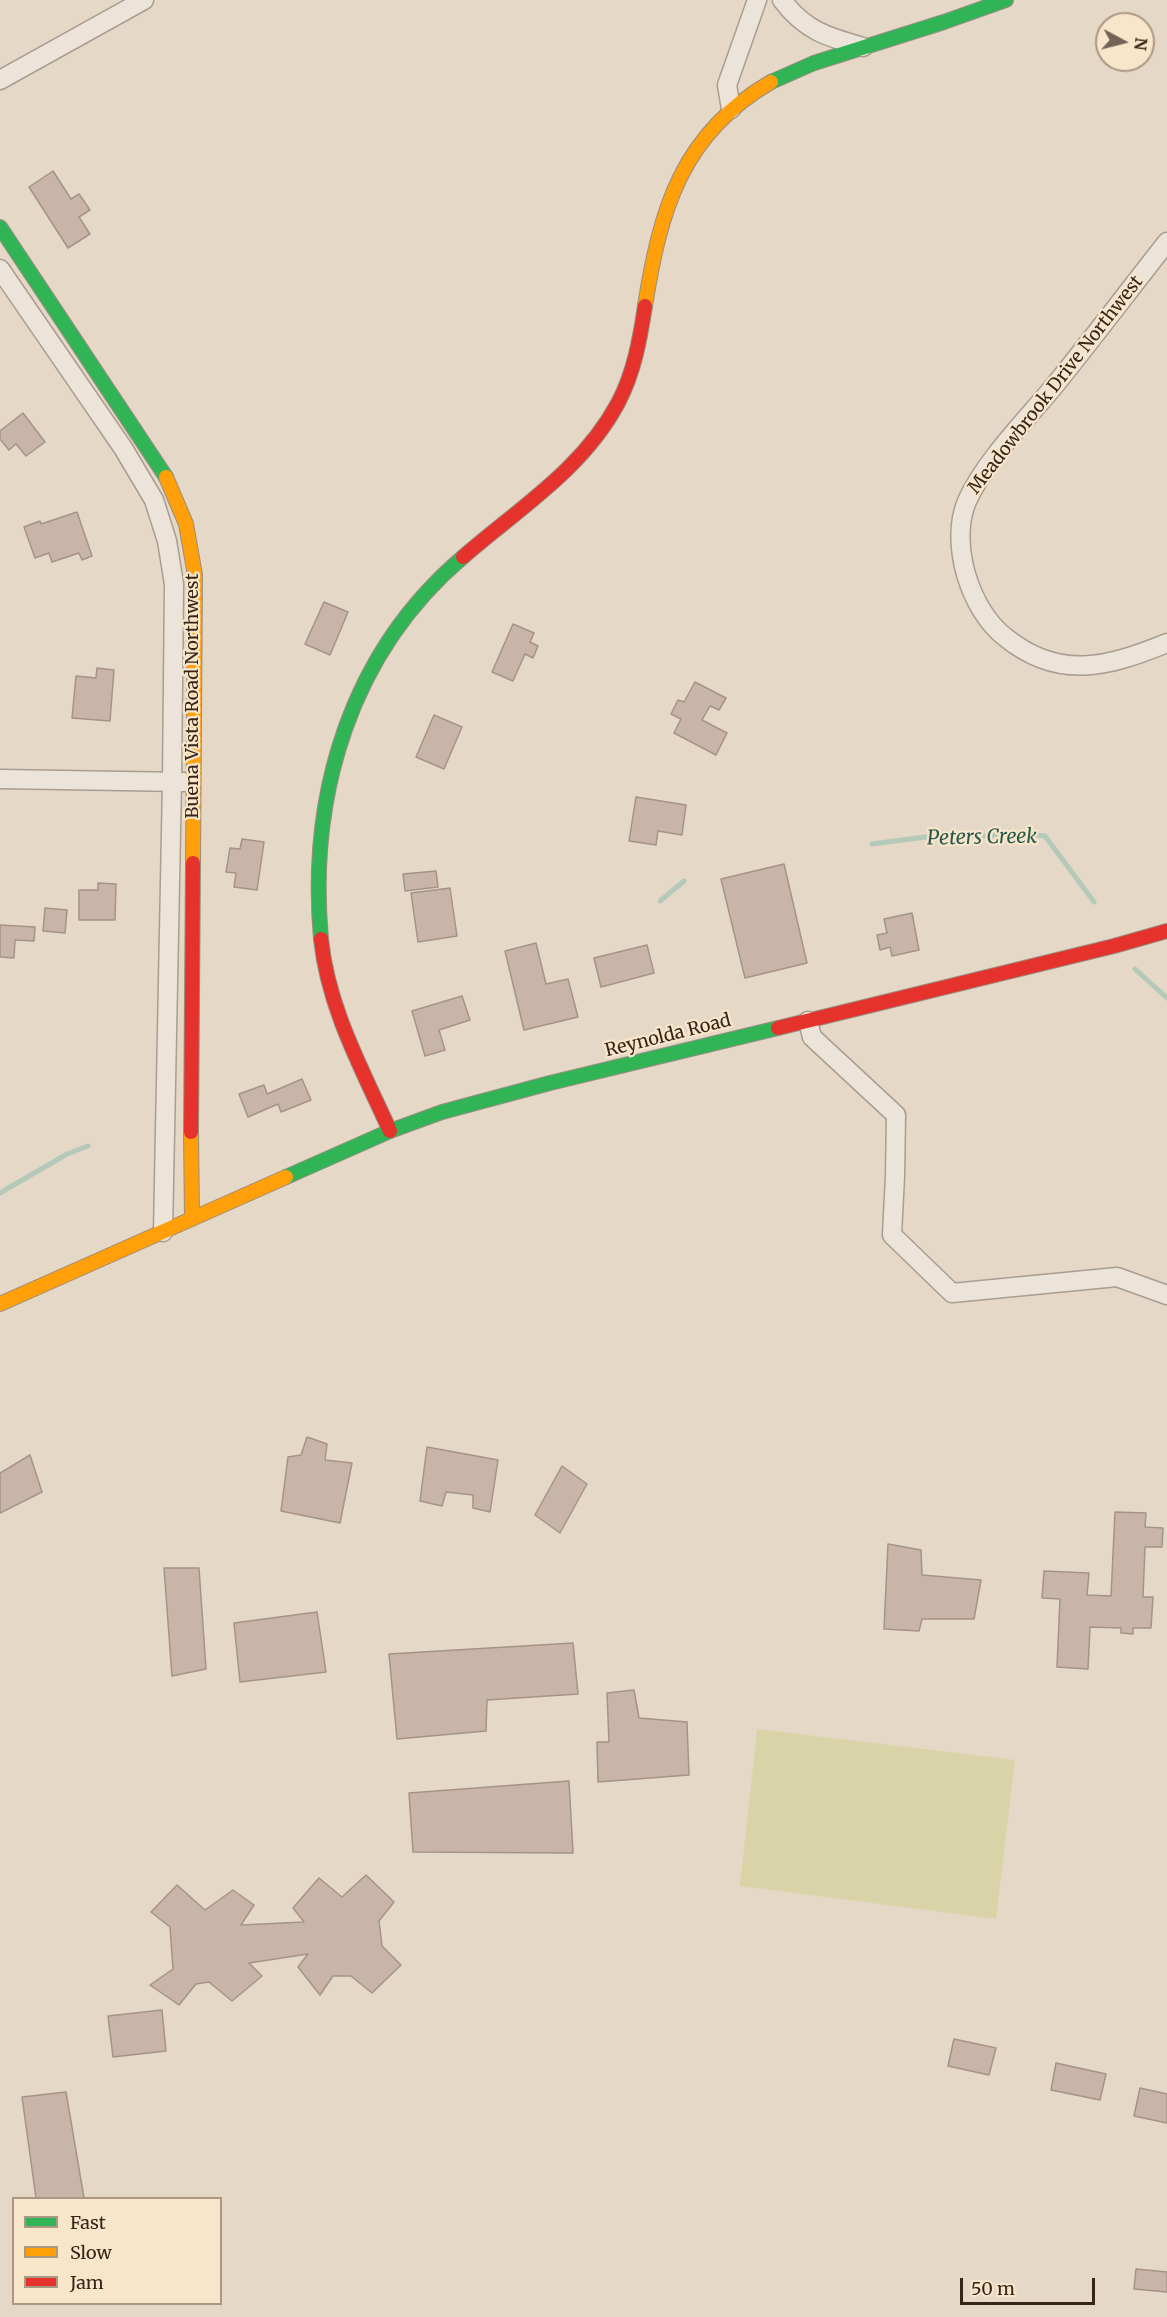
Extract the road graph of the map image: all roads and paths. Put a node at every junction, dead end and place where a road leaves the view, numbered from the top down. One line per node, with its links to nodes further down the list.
1 (144, 0): 6 (street)
2 (757, 0): 7 (street)
3 (782, 0): 5 (street)
4 (1006, 0): 5 (street)
5 (863, 47): 7 (street)
6 (0, 80)
7 (731, 109): 17 (street)
8 (0, 227): 14 (street, Buena Vista Road Northwest)
9 (1167, 242): 11 (street, Meadowbrook Drive Northwest)
10 (0, 269): 13 (street, Buena Vista Road Northwest)
11 (1167, 643)
12 (0, 779): 13 (street)
13 (172, 782): 14 (street); 19 (street, Buena Vista Road Northwest)
14 (194, 783): 18 (street, Buena Vista Road Northwest)
15 (1167, 931): 16 (street, Reynolda Road)
16 (808, 1021): 17 (street, Reynolda Road); 20 (street)
17 (390, 1131): 18 (street, Reynolda Road)
18 (192, 1219): 19 (street, Reynolda Road)
19 (164, 1233): 21 (street, Reynolda Road)
20 (1167, 1295)
21 (0, 1304)

